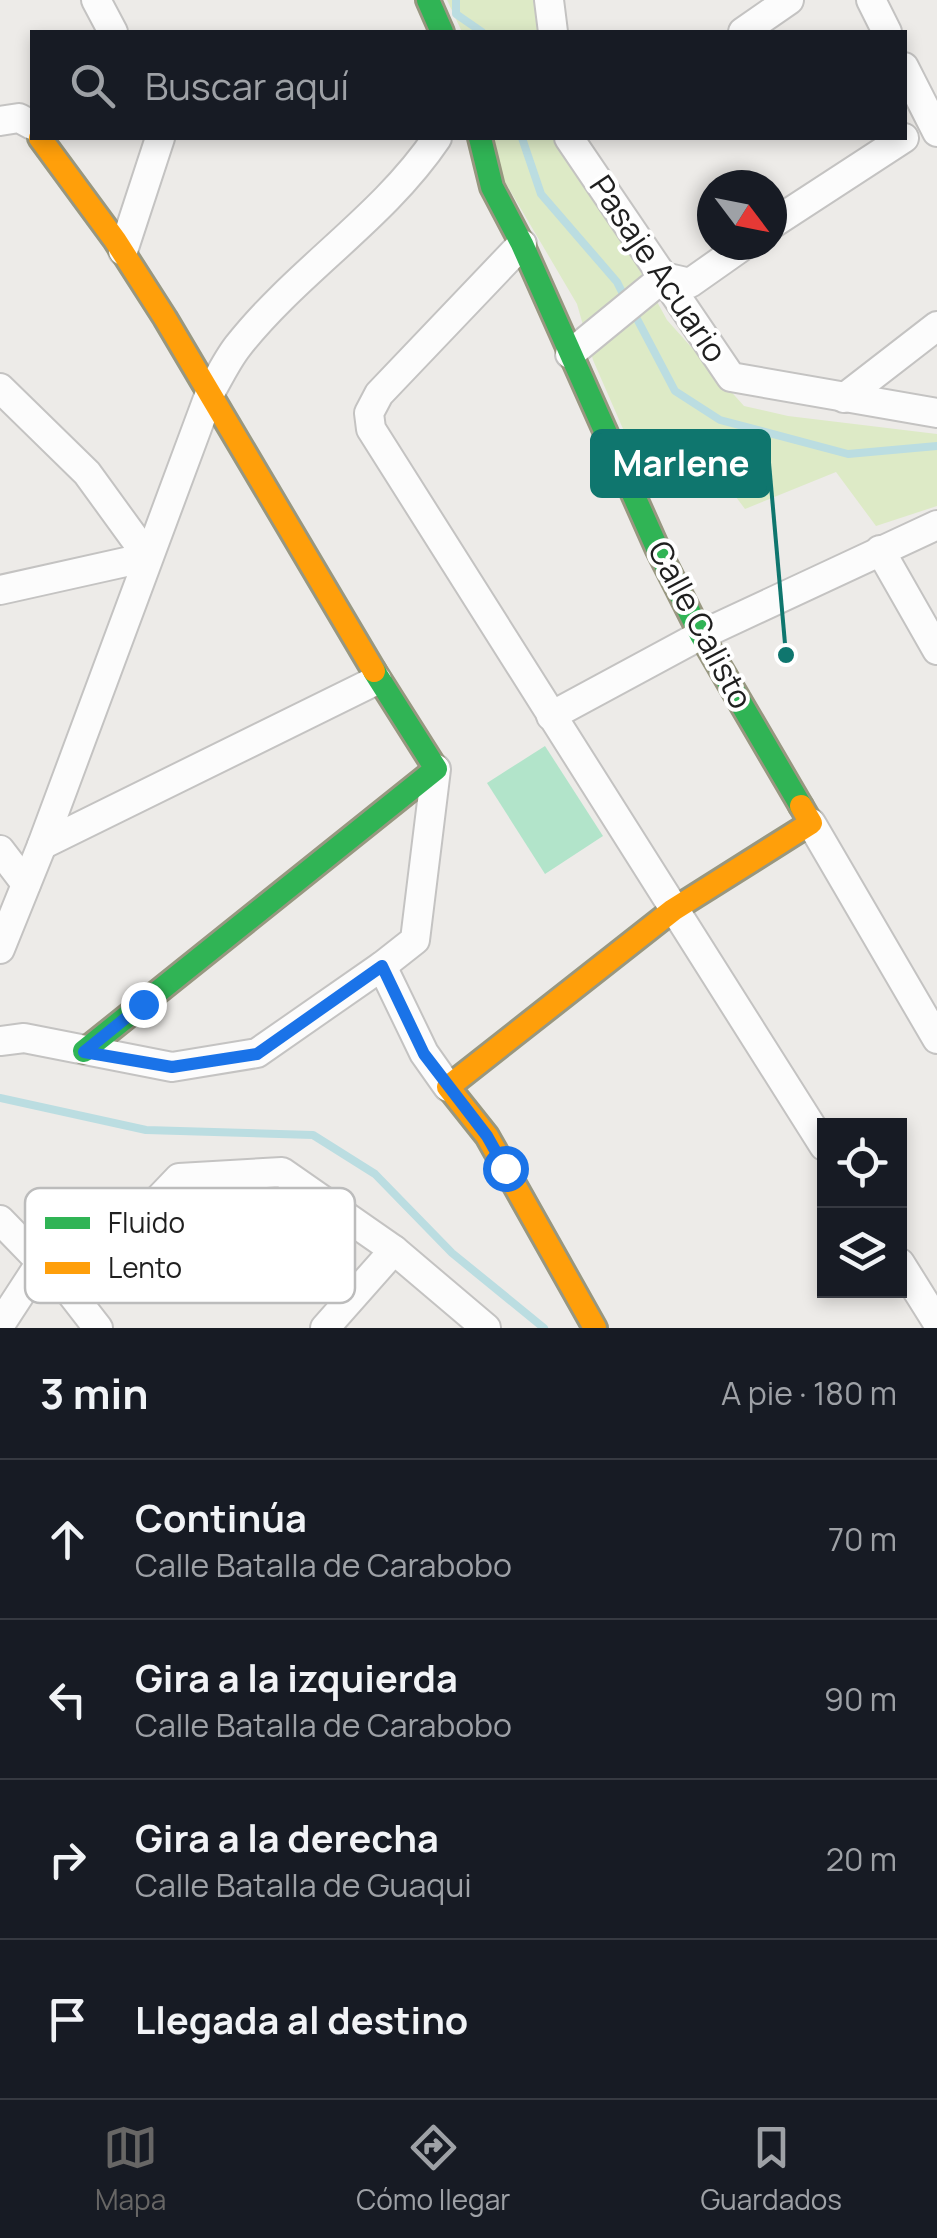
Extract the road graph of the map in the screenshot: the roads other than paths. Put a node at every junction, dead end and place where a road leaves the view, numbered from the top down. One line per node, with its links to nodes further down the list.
1 (96, 0): 6 (street)
2 (428, 0): 7 (street)
3 (549, 0): 8 (street)
4 (789, 0): 9 (street)
5 (871, 0): 10 (street)
6 (112, 30)
7 (441, 30)
8 (554, 30)
9 (745, 30)
10 (886, 30)
11 (907, 73): 14 (street)
12 (0, 122): 13 (street)
13 (30, 124)
14 (934, 126): 15 (street)
15 (907, 136)
16 (41, 140): 24 (street)
17 (159, 140): 24 (street)
18 (434, 140): 30 (street)
19 (480, 140): 23 (street, Calle Calisto)
20 (570, 140): 26 (street, Pasaje Acuario)
21 (899, 140): 22 (street)
22 (787, 214)
23 (522, 244): 28 (street, Calle Calisto); 40 (street)
24 (123, 251): 30 (street)
25 (723, 260): 26 (street)
26 (664, 277): 28 (street); 31 (street, Pasaje Acuario)
27 (937, 326): 31 (street)
28 (570, 354): 37 (street, Calle Calisto)
29 (0, 388): 35 (street)
30 (210, 392): 35 (street); 39 (street)
31 (844, 398): 32 (street, Pasaje Acuario)
32 (937, 413)
33 (937, 525): 34 (street)
34 (880, 550): 37 (street); 38 (street)
35 (148, 557): 36 (street); 43 (street)
36 (0, 590)
37 (702, 634): 40 (street); 42 (street, Calle Calisto)
38 (937, 650)
39 (377, 680): 41 (street); 43 (street)
40 (551, 716): 46 (street)
41 (436, 770): 48 (street); 51 (street)
42 (812, 823): 46 (street); 49 (street, Calle Calisto)
43 (42, 845): 45 (street)
44 (0, 850): 45 (street)
45 (26, 884): 47 (street)
46 (673, 910): 52 (street); 53 (street)
47 (0, 950)
48 (382, 966): 51 (street); 52 (street)
49 (937, 1039)
50 (0, 1041): 51 (street)
51 (84, 1052)
52 (448, 1087): 70 (street)
53 (817, 1135)
54 (169, 1188): 55 (street)
55 (305, 1188)
56 (0, 1220): 58 (street)
57 (355, 1223): 59 (street)
58 (25, 1245)
59 (394, 1250): 62 (street); 69 (street)
60 (907, 1274): 65 (street)
61 (25, 1288): 66 (street)
62 (355, 1294)
63 (79, 1303): 67 (street)
64 (347, 1303): 68 (street)
65 (937, 1322)
66 (0, 1325)
67 (98, 1328)
68 (325, 1328)
69 (486, 1328)
70 (595, 1328)

